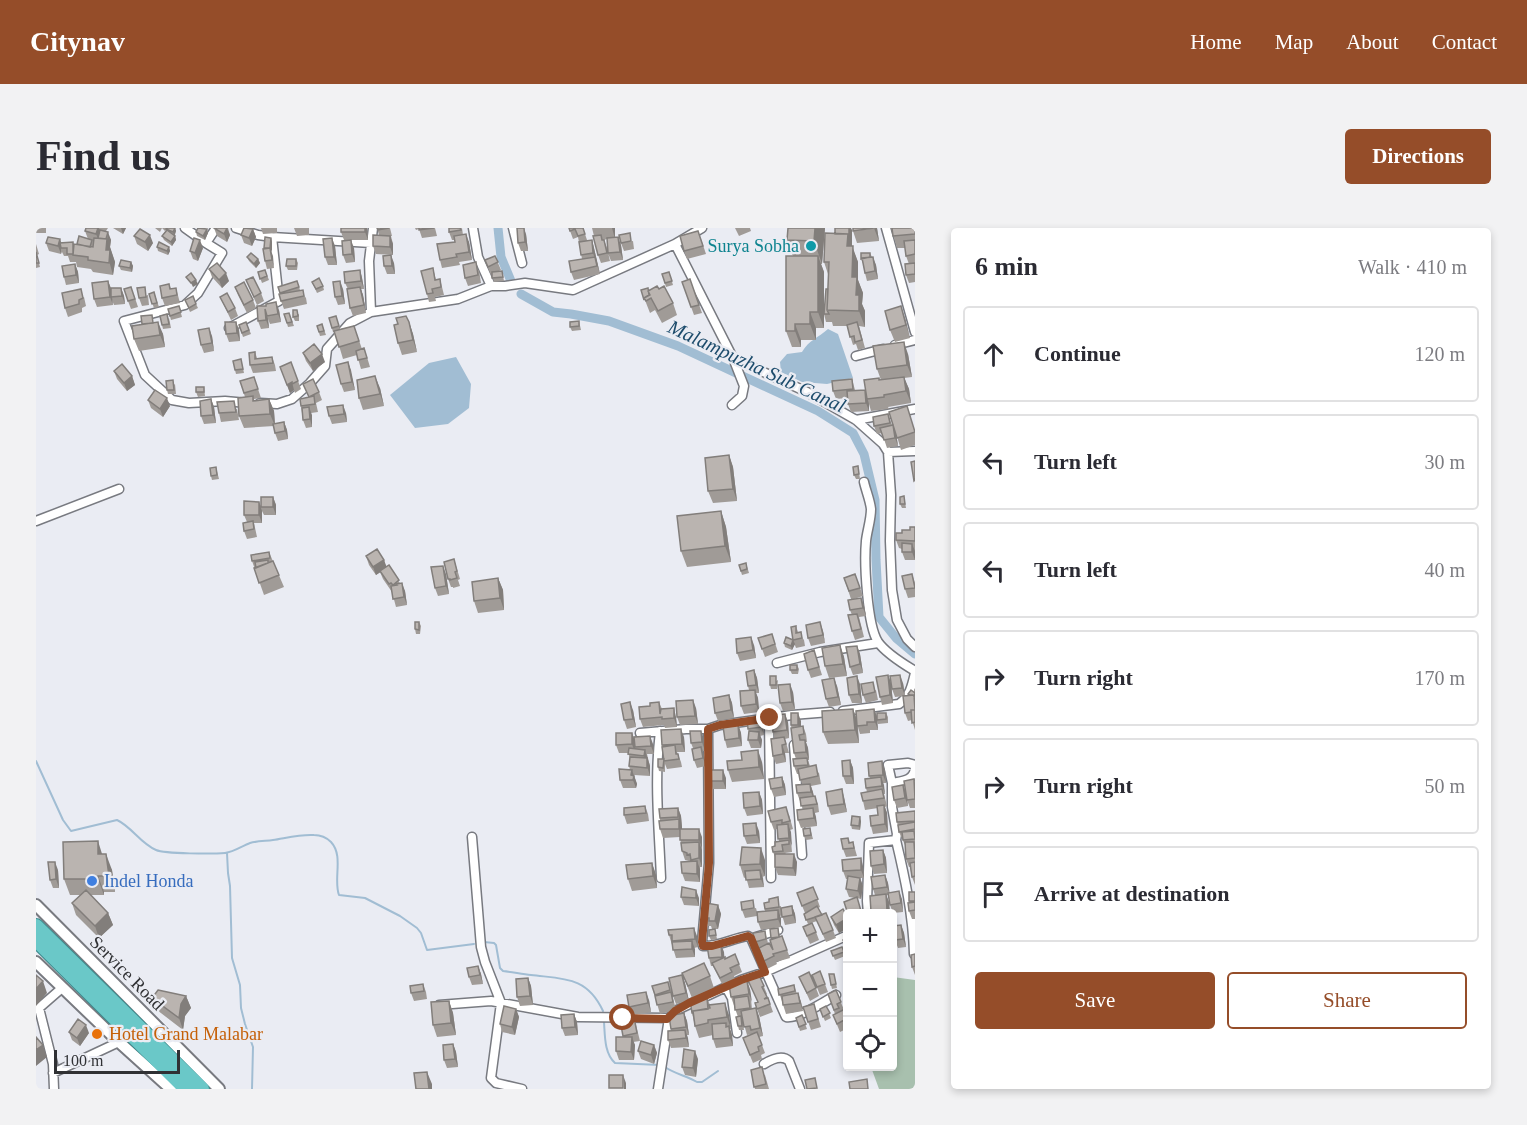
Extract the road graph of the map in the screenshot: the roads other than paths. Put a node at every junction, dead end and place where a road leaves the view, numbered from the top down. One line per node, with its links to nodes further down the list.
1 (184, 228): 10 (street)
2 (216, 228): 10 (street)
3 (236, 228): 9 (street)
4 (373, 228): 11 (street)
5 (473, 228): 14 (street)
6 (513, 228): 13 (street)
7 (702, 228): 12 (street)
8 (886, 228): 17 (street)
9 (272, 237): 11 (street); 16 (street)
10 (206, 243): 15 (street)
11 (371, 243): 15 (street)
12 (675, 244): 14 (street); 20 (street)
13 (522, 263)
14 (491, 286): 15 (street)
15 (371, 312)
16 (228, 328)
17 (915, 332)
18 (915, 340): 19 (street)
19 (856, 356)
20 (733, 358): 21 (street); 23 (street)
21 (732, 405)
22 (915, 409): 23 (street)
23 (856, 420): 25 (street)
24 (915, 451): 25 (street)
25 (888, 452): 30 (street)
26 (864, 482): 29 (street)
27 (119, 489): 28 (street)
28 (36, 521)
29 (878, 643): 31 (street); 32 (street)
30 (915, 647)
31 (777, 663)
32 (915, 672): 33 (street)
33 (792, 714): 34 (street); 35 (street)
34 (770, 718): 36 (street); 46 (street)
35 (793, 725)
36 (708, 729): 37 (street); 52 (street)
37 (660, 731): 38 (street); 45 (street)
38 (640, 733)
39 (793, 736): 44 (street)
40 (915, 767): 41 (street); 41 (street)
41 (892, 783): 43 (street)
42 (472, 837): 60 (street)
43 (896, 840): 48 (street); 54 (street)
44 (802, 855)
45 (662, 878)
46 (771, 878)
47 (36, 905): 71 (street, Service Road)
48 (868, 909)
49 (36, 926): 70 (highway)
50 (778, 930): 52 (street)
51 (843, 937): 56 (street)
52 (751, 938): 56 (street)
53 (36, 940): 69 (highway)
54 (914, 954)
55 (36, 962): 58 (street)
56 (765, 972): 57 (street); 59 (street)
57 (726, 987): 62 (street); 63 (street)
58 (62, 988): 64 (street); 66 (street)
59 (836, 995)
60 (501, 1003): 61 (street); 62 (street); 72 (street)
61 (435, 1005)
62 (669, 1018): 73 (street)
63 (737, 1033)
64 (119, 1042): 66 (street); 68 (street)
65 (764, 1064): 74 (street)
66 (53, 1073): 67 (street)
67 (54, 1089)
68 (171, 1089)
69 (186, 1089)
70 (202, 1089)
71 (219, 1089)
72 (522, 1089)
73 (658, 1089)
74 (800, 1089)

